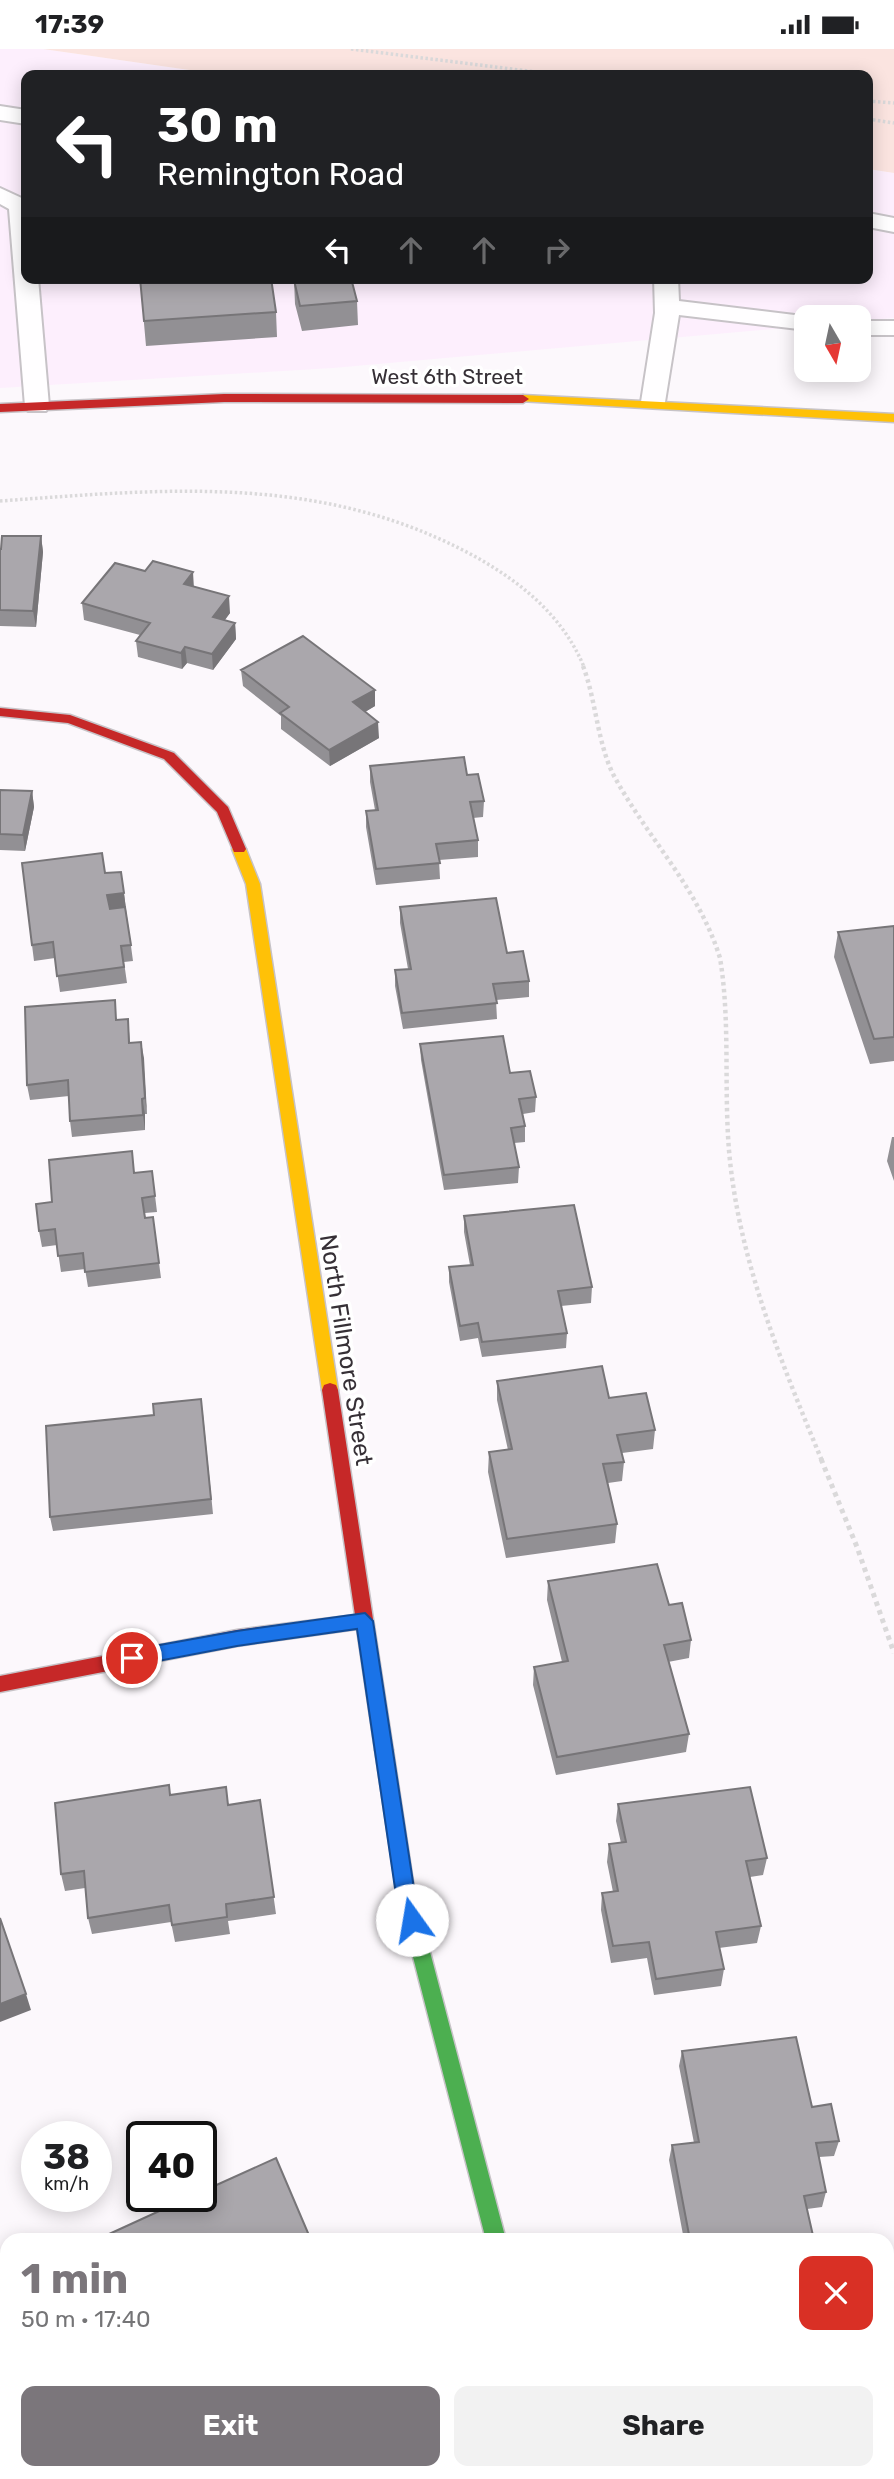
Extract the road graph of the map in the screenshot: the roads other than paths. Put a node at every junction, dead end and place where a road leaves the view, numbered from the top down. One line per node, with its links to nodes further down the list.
1 (0, 113): 2 (lane)
2 (21, 116)
3 (0, 195): 4 (lane)
4 (21, 218)
5 (873, 221): 6 (lane)
6 (894, 225)
7 (27, 284): 14 (lane)
8 (666, 284): 9 (lane)
9 (667, 307): 10 (lane); 13 (lane)
10 (794, 322)
11 (872, 328): 12 (lane)
12 (894, 328)
13 (653, 402): 14 (street, West 6th Street); 16 (street, West 6th Street)
14 (37, 406): 15 (street, West 6th Street)
15 (0, 408)
16 (894, 418)
17 (0, 712): 18 (street, North Fillmore Street)
18 (365, 1621): 19 (street); 20 (street, North Fillmore Street)
19 (0, 1684)
20 (494, 2233)

